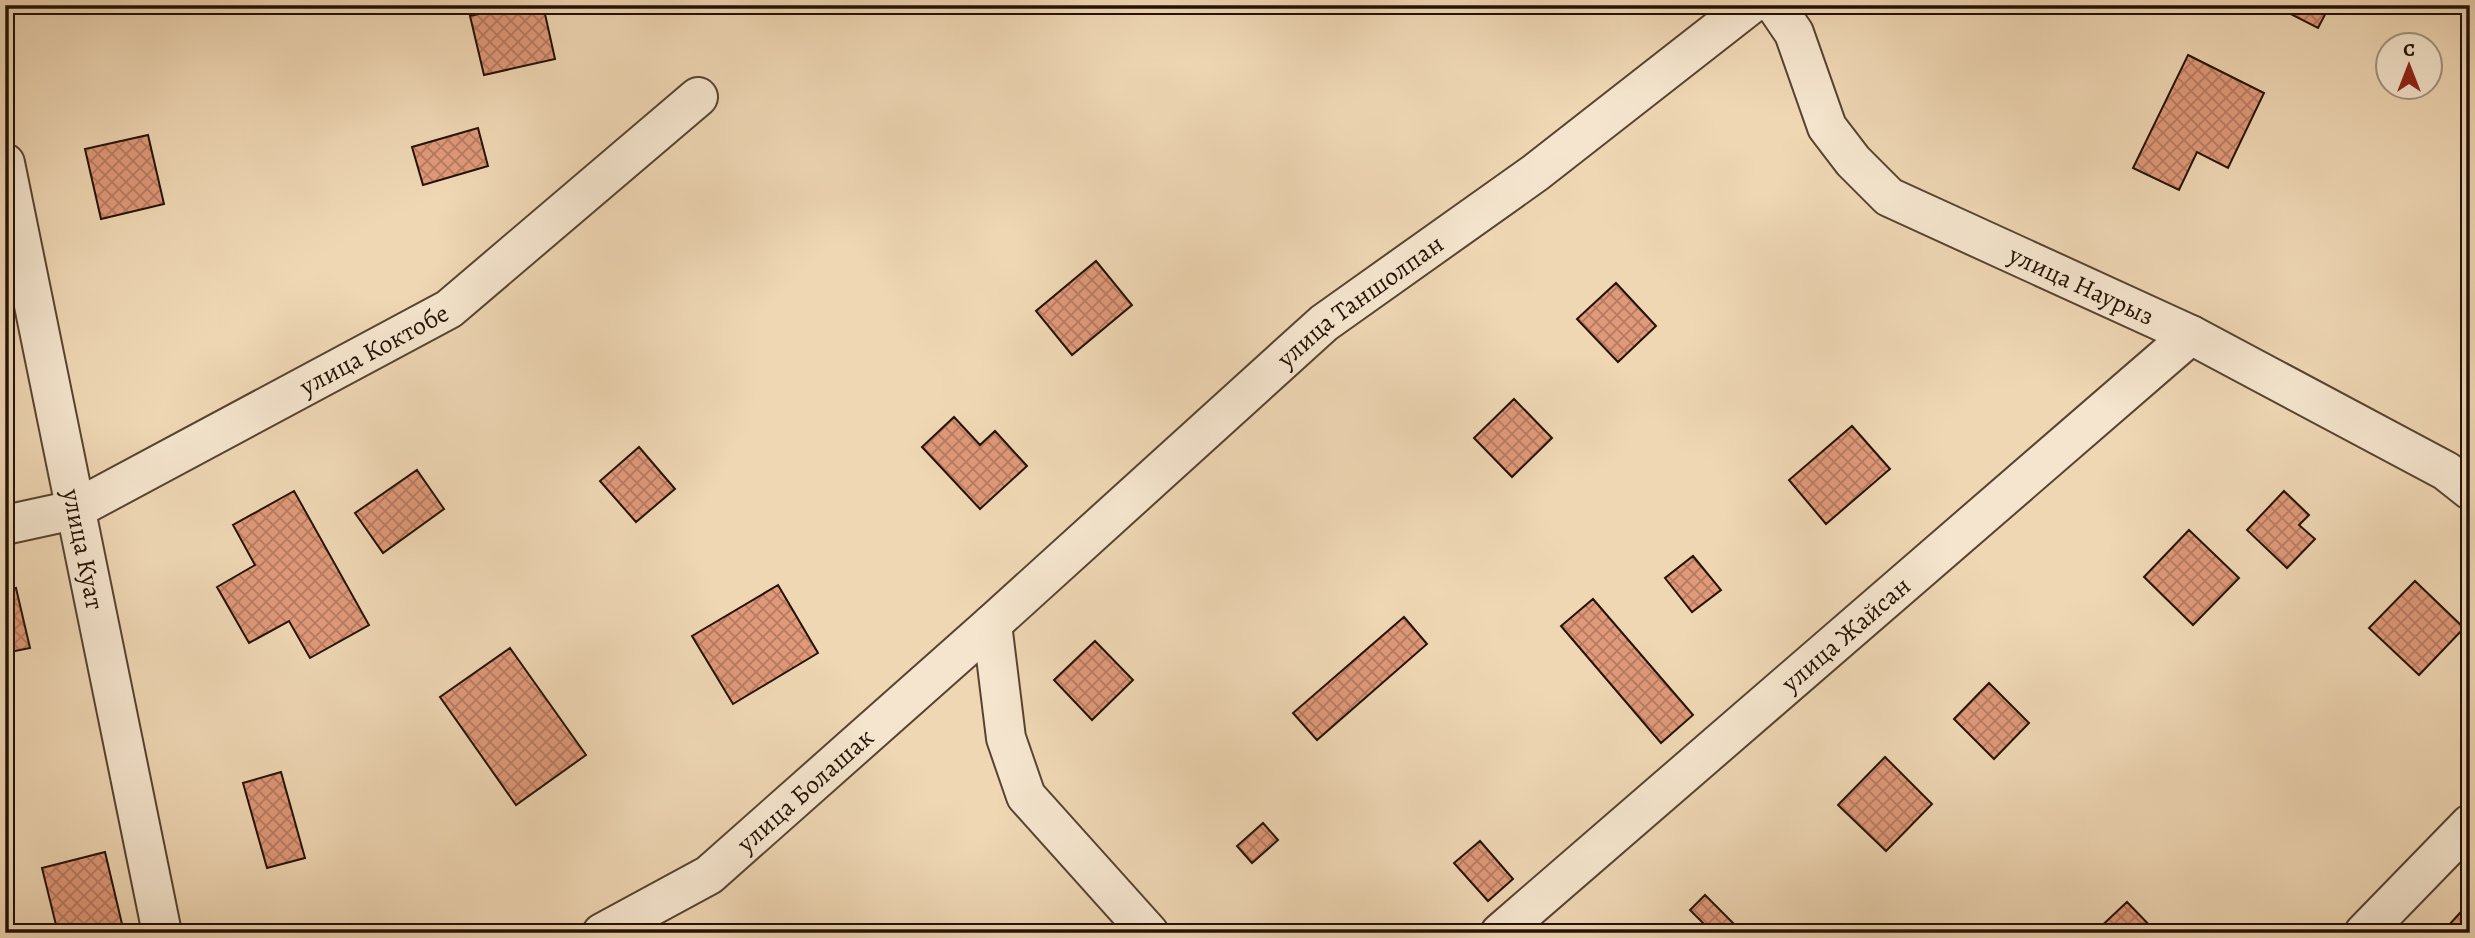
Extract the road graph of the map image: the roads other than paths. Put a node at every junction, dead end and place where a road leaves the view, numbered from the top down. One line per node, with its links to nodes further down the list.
1 (1751, 5): 9 (street, улица Таншолпан)
2 (1775, 5): 5 (street, улица Наурыз)
3 (698, 97): 7 (street, улица Коктобе)
4 (5, 163): 7 (street, улица Куат)
5 (2191, 335): 6 (street, улица Наурыз); 14 (street, улица Жайсан)
6 (2470, 491)
7 (74, 510): 8 (street, улица Коктобе); 11 (street, улица Куат)
8 (5, 525)
9 (992, 624): 12 (street, улица Болашак); 13 (street)
10 (2470, 824): 15 (street)
11 (162, 933)
12 (602, 933)
13 (1149, 933)
14 (1500, 933)
15 (2364, 933)

